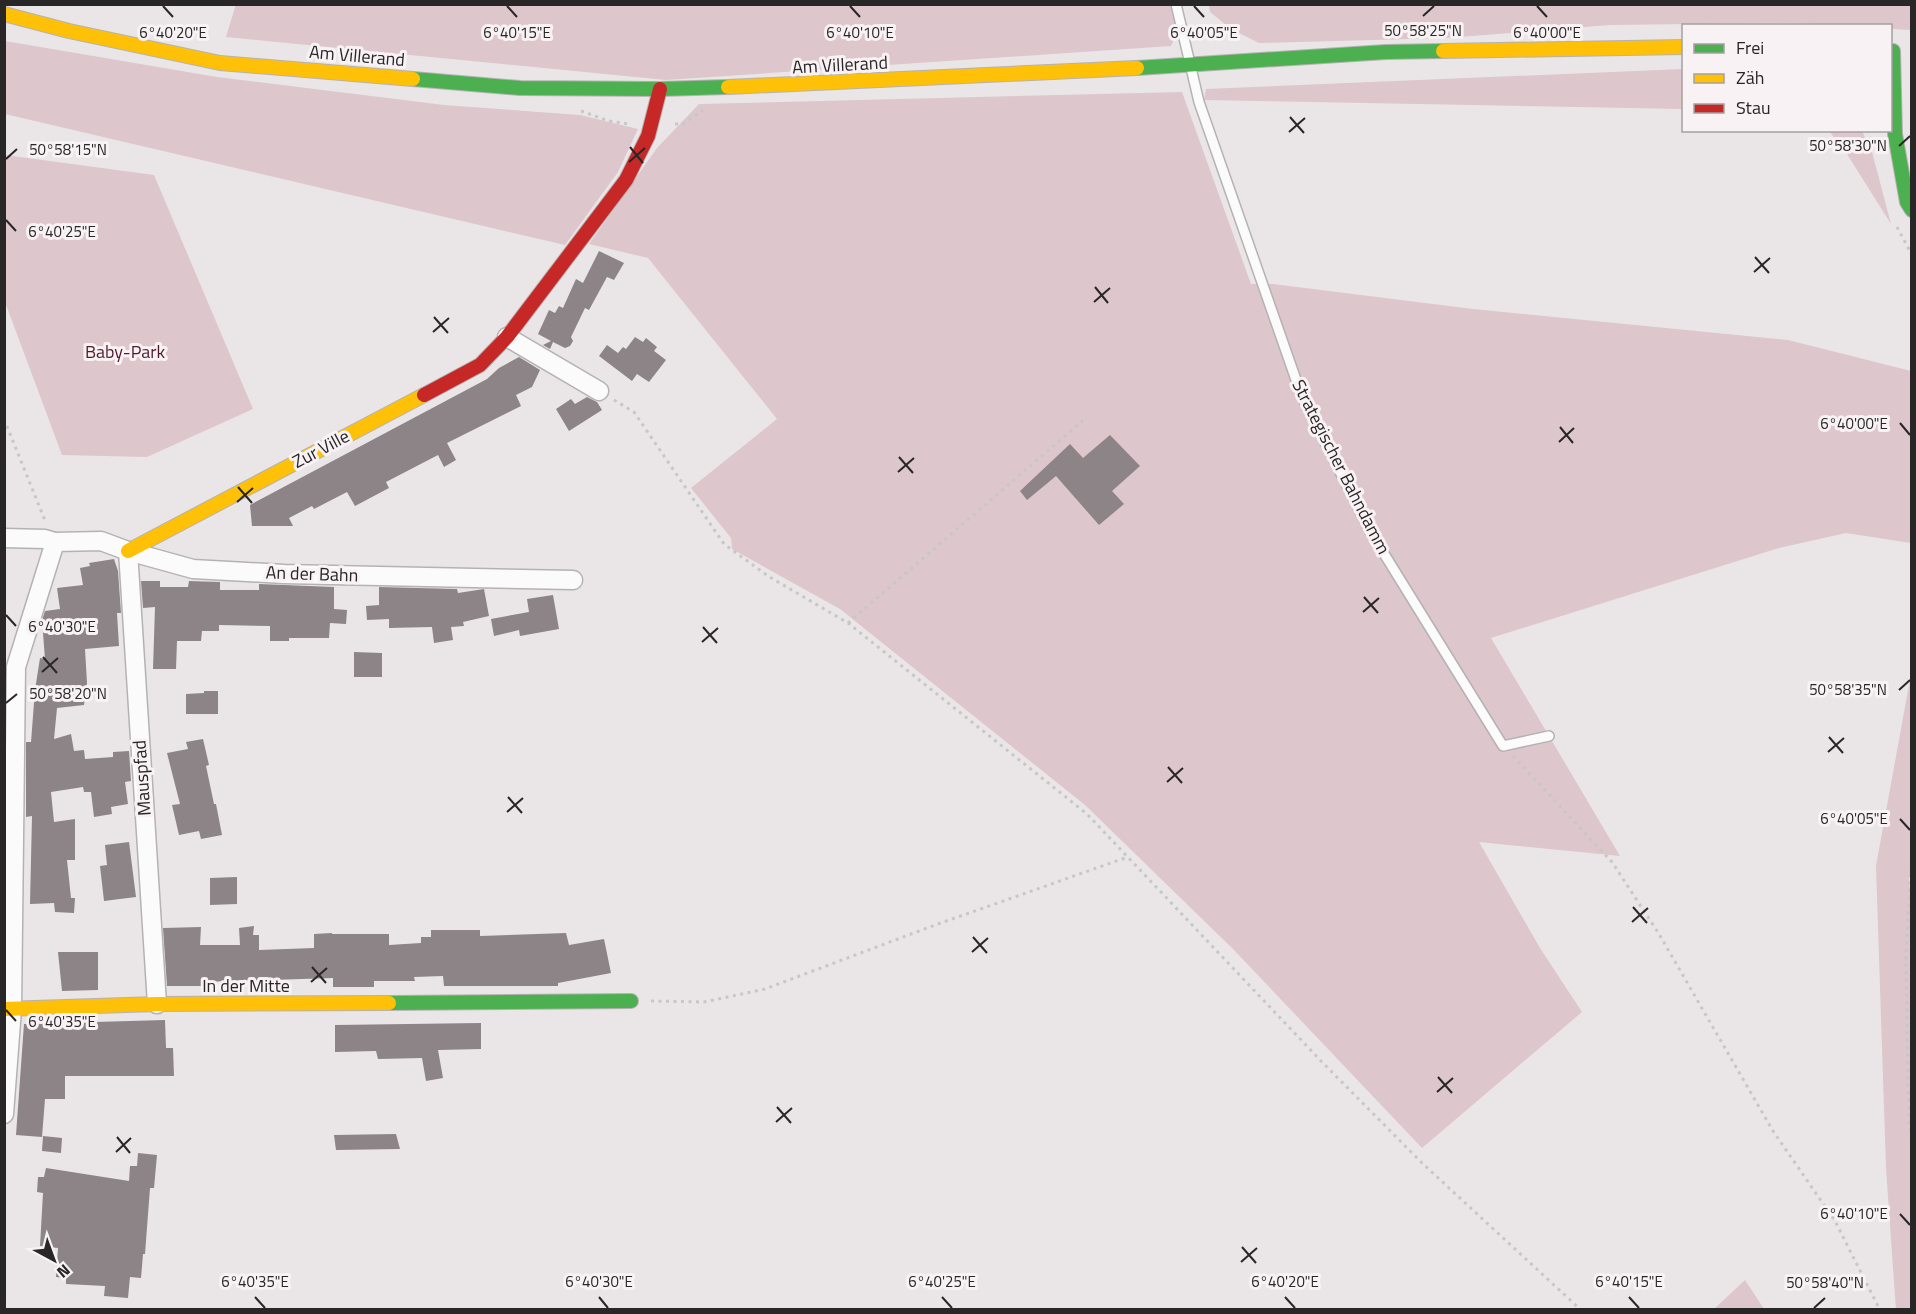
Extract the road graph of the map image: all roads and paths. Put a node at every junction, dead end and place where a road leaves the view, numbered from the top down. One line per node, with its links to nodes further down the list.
1 (1176, 4): 5 (lane, Strategischer Bahndamm)
2 (4, 14): 6 (main road, Am Villerand)
3 (1682, 47): 5 (main road, Am Villerand)
4 (1898, 52): 7 (main road)
5 (1190, 65): 6 (main road, Am Villerand); 19 (lane, Strategischer Bahndamm)
6 (660, 89): 9 (main road, Zur Ville)
7 (1893, 131): 8 (main road)
8 (1911, 210)
9 (507, 337): 10 (street); 15 (main road, Zur Ville)
10 (599, 391): 17 (path)
11 (1087, 417): 17 (path)
12 (4, 418): 14 (path)
13 (4, 538): 14 (street, An der Bahn)
14 (55, 542): 15 (street, An der Bahn); 24 (street)
15 (128, 551): 16 (street, An der Bahn); 23 (street, Mauspfad)
16 (573, 580)
17 (848, 623): 21 (path)
18 (1549, 736): 19 (lane)
19 (1503, 746): 28 (path)
20 (1911, 844): 26 (path)
21 (1128, 856): 22 (path); 27 (path)
22 (631, 1001): 23 (main road, In der Mitte)
23 (157, 1004): 24 (main road, In der Mitte)
24 (8, 1009): 25 (street)
25 (4, 1114)
26 (1911, 1144)
27 (1581, 1310)
28 (1880, 1310)

